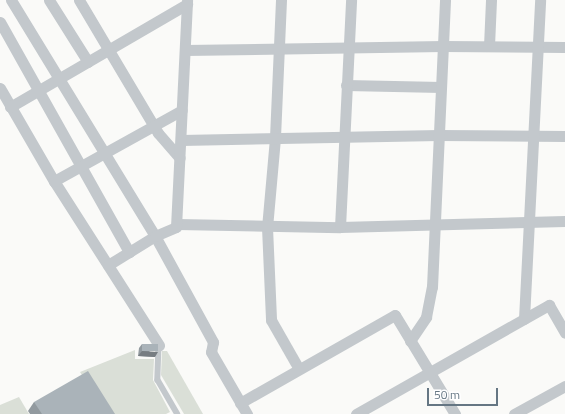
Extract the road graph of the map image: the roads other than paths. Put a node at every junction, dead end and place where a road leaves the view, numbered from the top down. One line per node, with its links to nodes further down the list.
1 (11, 0): 20 (street)
2 (49, 0): 19 (street)
3 (79, 0): 17 (street)
4 (281, 0): 16 (street)
5 (351, 0): 13 (street)
6 (445, 0): 11 (street)
7 (491, 0): 12 (street)
8 (540, 0): 14 (street)
9 (187, 2): 17 (street); 18 (street)
10 (0, 22): 24 (street)
11 (443, 46): 12 (street); 13 (street); 22 (street)
12 (489, 46): 14 (street)
13 (348, 47): 16 (street); 21 (street)
14 (538, 47): 15 (street); 29 (street)
15 (565, 47)
16 (279, 48): 18 (street); 32 (street)
17 (108, 50): 19 (street); 27 (street)
18 (185, 50): 26 (street)
19 (88, 62): 20 (street)
20 (59, 79): 24 (street); 34 (street)
21 (346, 85): 22 (street); 31 (street)
22 (441, 87): 28 (street)
23 (0, 88): 25 (street)
24 (38, 91): 25 (street); 36 (street)
25 (10, 107): 37 (street)
26 (182, 110): 27 (street); 33 (street)
27 (153, 124): 34 (street); 35 (street)
28 (439, 135): 29 (street); 31 (street); 41 (street)
29 (534, 136): 30 (street); 38 (street)
30 (565, 136)
31 (344, 137): 32 (street); 43 (street)
32 (275, 138): 33 (street); 42 (street)
33 (181, 140): 35 (street)
34 (103, 154): 36 (street); 44 (street)
35 (180, 158): 40 (street)
36 (81, 166): 37 (street); 45 (street)
37 (54, 181): 46 (street)
38 (529, 221): 39 (street); 41 (street); 47 (street)
39 (565, 221)
40 (177, 224): 42 (street); 44 (street)
41 (435, 224): 43 (street); 49 (street)
42 (267, 227): 43 (street); 51 (street)
43 (340, 227)
44 (155, 236): 45 (street); 54 (street)
45 (129, 252): 46 (street)
46 (108, 265): 50 (street)
47 (524, 319): 48 (street); 52 (street)
48 (565, 333)
49 (410, 341): 51 (street); 52 (street)
50 (159, 344): 55 (lane)
51 (299, 369): 54 (street)
52 (430, 372): 57 (street); 58 (street)
53 (565, 386): 59 (street)
54 (240, 403): 56 (street)
55 (178, 414)
56 (246, 414)
57 (356, 414)
58 (455, 414)
59 (514, 414)

